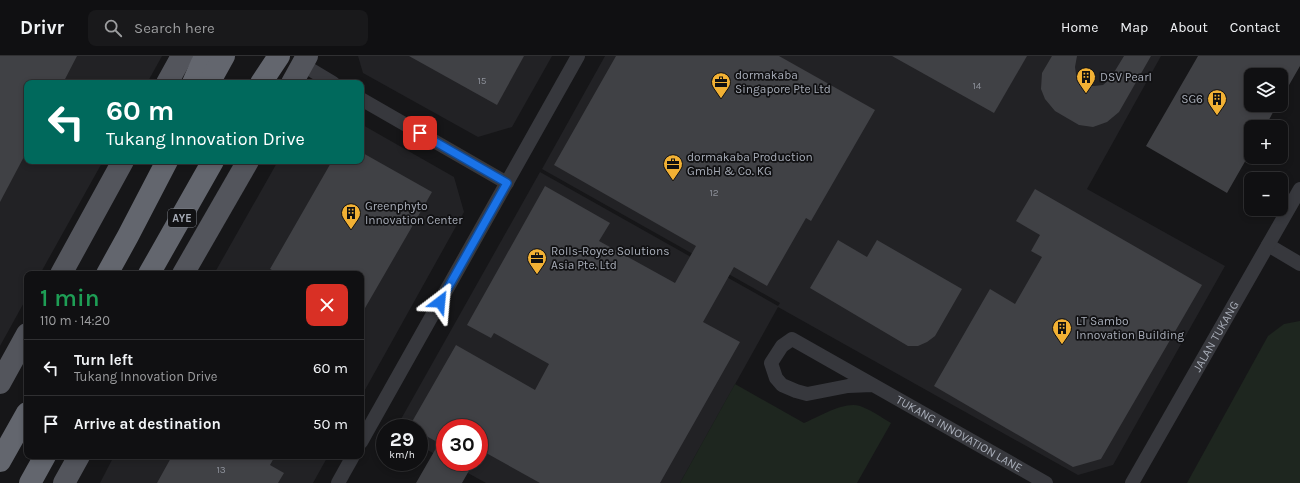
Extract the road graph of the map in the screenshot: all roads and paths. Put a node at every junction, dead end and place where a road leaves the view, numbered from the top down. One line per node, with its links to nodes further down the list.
1 (182, 56): 8 (main road)
2 (205, 56): 9 (highway)
3 (224, 56): 10 (highway)
4 (272, 56): 11 (highway)
5 (279, 56): 12 (highway)
6 (578, 56): 19 (street)
7 (301, 68): 13 (street)
8 (169, 80)
9 (194, 80)
10 (211, 80)
11 (259, 80)
12 (263, 80)
13 (327, 80)
14 (364, 101): 19 (street)
15 (121, 164): 23 (main road)
16 (165, 164): 24 (highway)
17 (211, 164): 25 (highway, AYE)
18 (246, 164): 26 (main road)
19 (507, 183): 31 (street)
20 (1300, 189): 21 (street, JALAN TUKANG)
21 (1268, 245): 22 (street); 40 (street, JALAN TUKANG)
22 (1300, 264)
23 (63, 271)
24 (109, 271)
25 (151, 271)
26 (185, 271)
27 (24, 339): 28 (main road)
28 (0, 383)
29 (872, 385): 29 (street, TUKANG INNOVATION LANE); 39 (street, TUKANG INNOVATION LANE)
30 (24, 418): 35 (highway)
31 (364, 437)
32 (43, 459): 36 (highway)
33 (77, 459): 37 (main road)
34 (351, 459): 38 (street)
35 (0, 461)
36 (30, 483)
37 (64, 483)
38 (338, 483)
39 (1046, 483)
40 (1132, 483)

